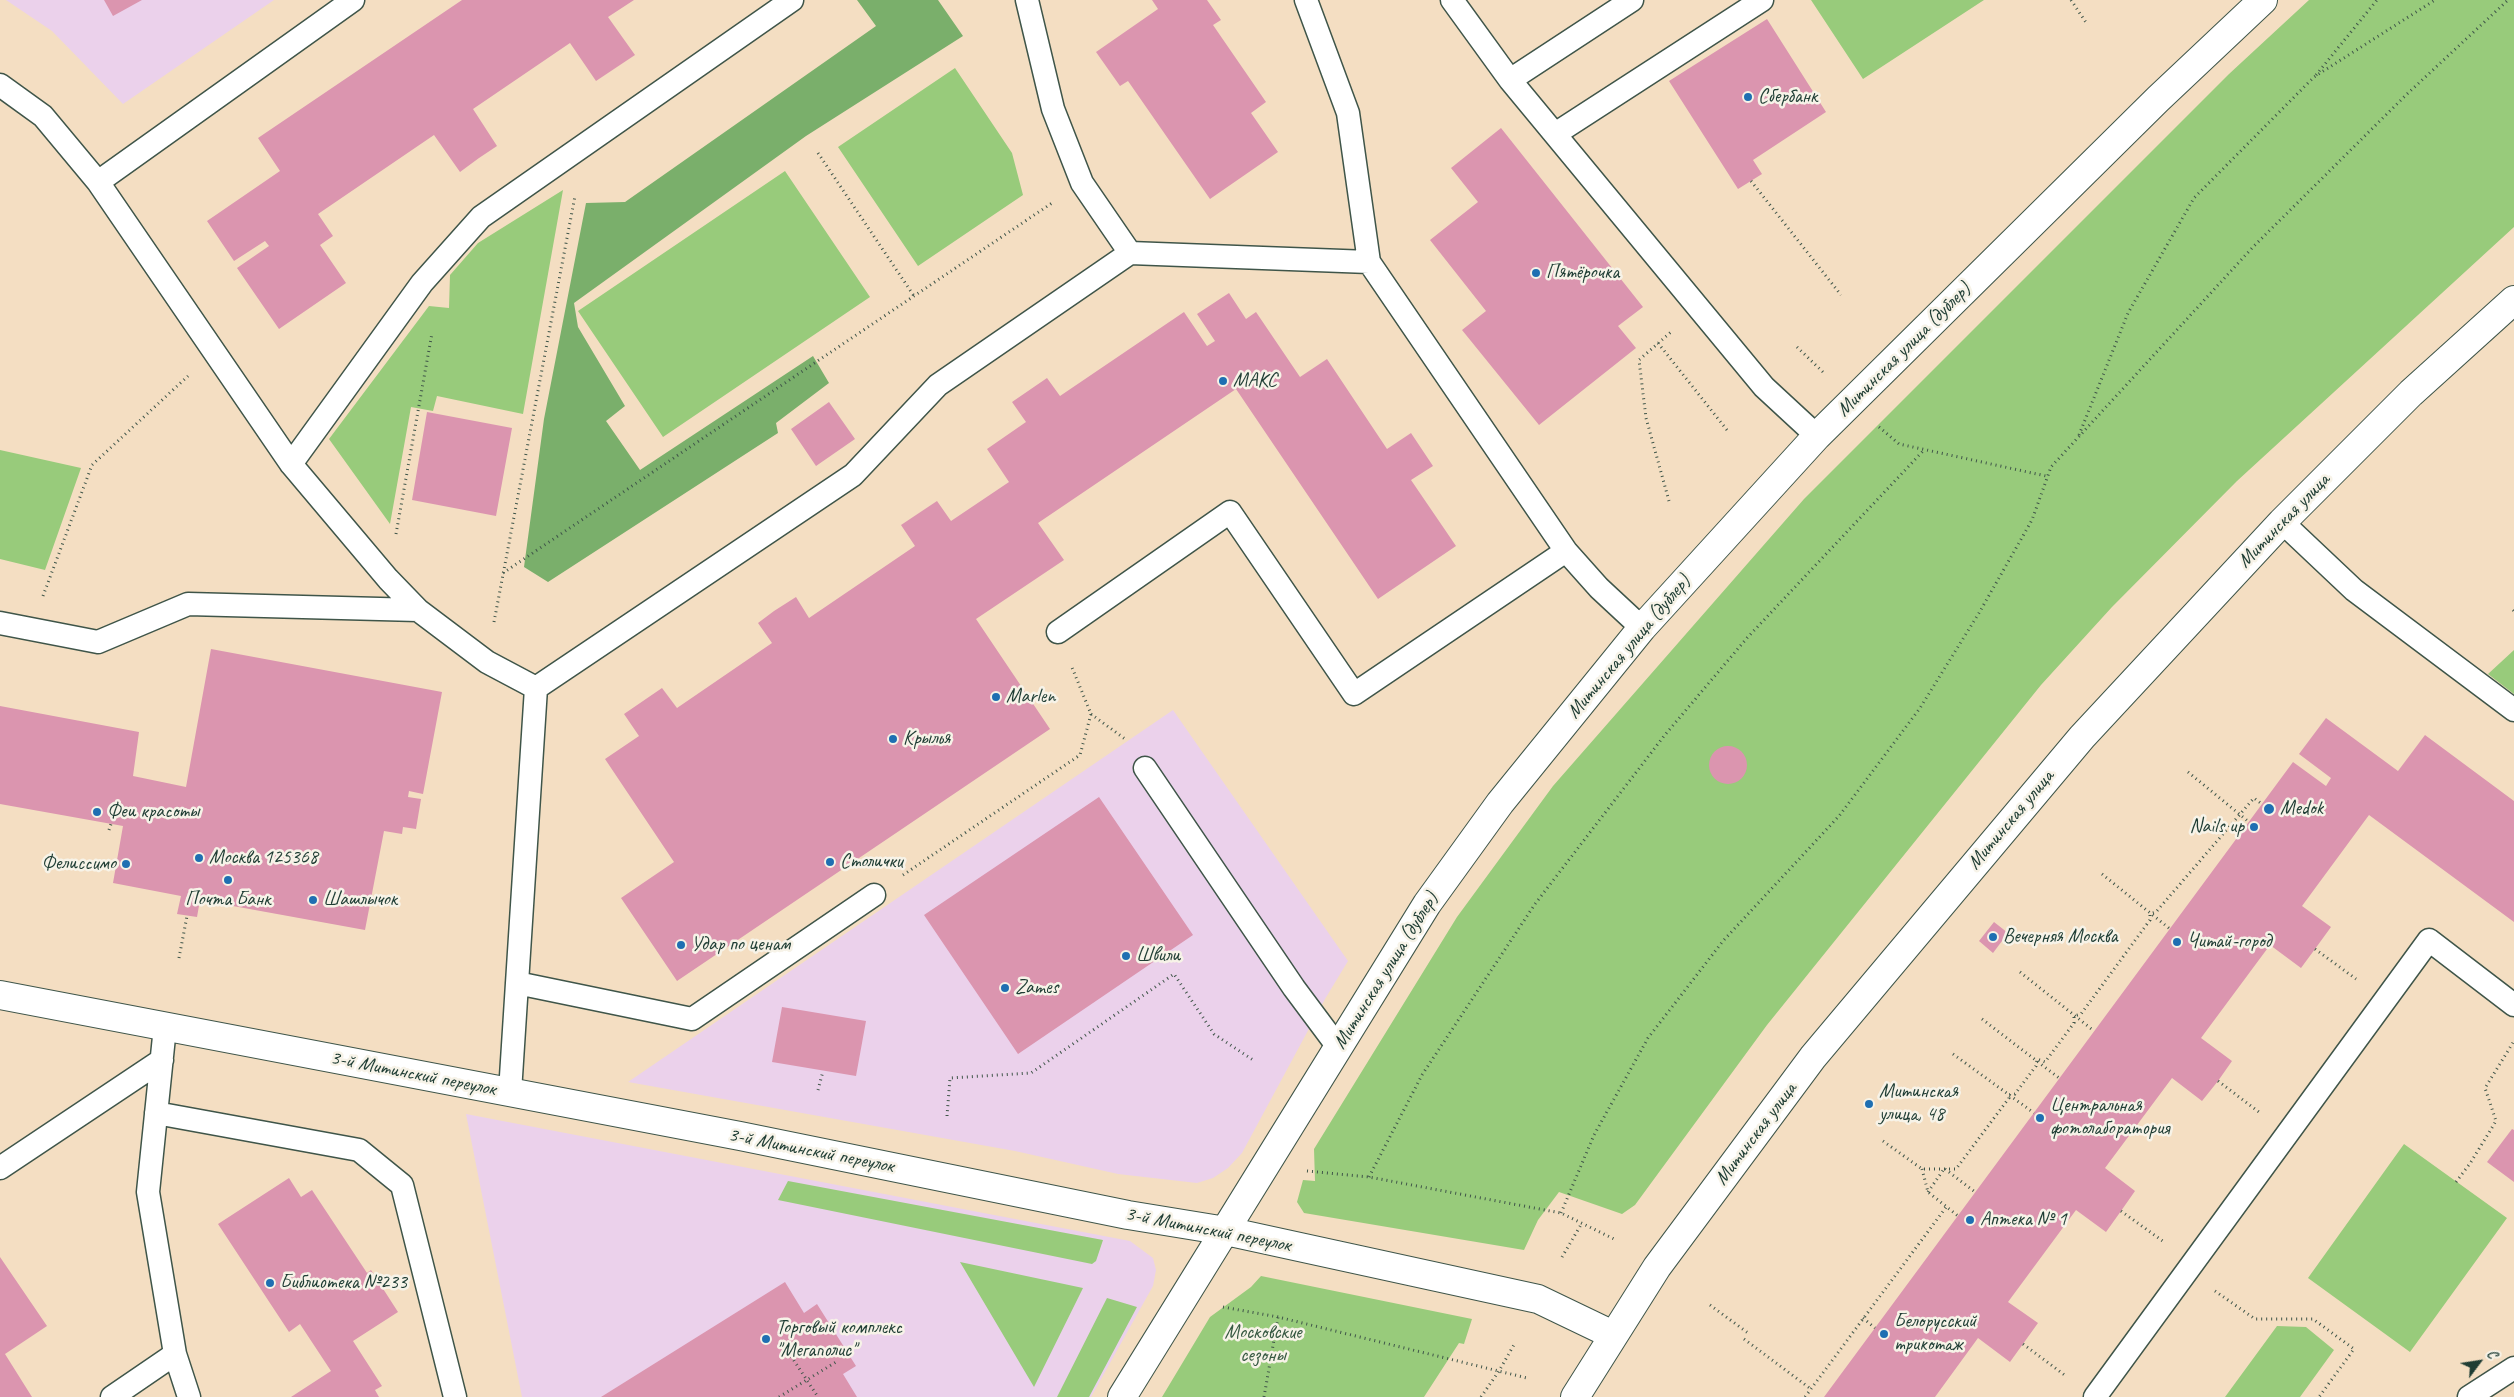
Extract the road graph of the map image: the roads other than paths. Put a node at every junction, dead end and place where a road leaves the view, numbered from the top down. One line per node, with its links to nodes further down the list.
1 (354, 0): 12 (lane)
2 (792, 0): 17 (lane)
3 (1028, 0): 13 (lane)
4 (1306, 0): 14 (lane)
5 (1452, 0): 9 (lane)
6 (1632, 0): 9 (lane)
7 (1762, 0): 11 (lane)
8 (2263, 0): 16 (street, Митинская улица (дублер))
9 (1510, 80): 11 (lane)
10 (0, 85): 12 (lane)
11 (1555, 134): 16 (lane)
12 (98, 182): 17 (lane)
13 (1130, 253): 14 (lane); 24 (lane)
14 (1369, 262): 19 (lane)
15 (2514, 300): 18 (street, Митинская улица)
16 (1817, 436): 22 (street, Митинская улица (дублер))
17 (291, 464): 20 (lane)
18 (2282, 522): 25 (lane); 38 (street, Митинская улица)
19 (1566, 551): 22 (lane); 23 (lane)
20 (418, 610): 21 (lane); 24 (lane)
21 (0, 624)
22 (1642, 628): 32 (street, Митинская улица (дублер))
23 (1058, 632)
24 (536, 688): 28 (lane)
25 (2514, 710)
26 (1145, 768): 32 (lane)
27 (874, 895): 28 (lane)
28 (517, 983): 34 (lane)
29 (0, 995): 31 (street, 3-й Митинский переулок)
30 (2514, 1005): 46 (lane)
31 (166, 1027): 33 (lane); 34 (street, 3-й Митинский переулок)
32 (1338, 1047): 37 (street, Митинская улица (дублер))
33 (162, 1060): 35 (lane); 36 (lane)
34 (510, 1092): 37 (street, 3-й Митинский переулок)
35 (156, 1112): 39 (lane); 43 (lane)
36 (0, 1168)
37 (1226, 1231): 38 (street, 3-й Митинский переулок); 44 (street, Митинская улица (дублер))
38 (1613, 1335): 45 (street, Митинская улица)
39 (175, 1354): 41 (lane); 42 (lane)
40 (2514, 1368): 47 (lane)
41 (112, 1397)
42 (189, 1397)
43 (455, 1397)
44 (1122, 1397)
45 (1575, 1397)
46 (2095, 1397)
47 (2469, 1397)

